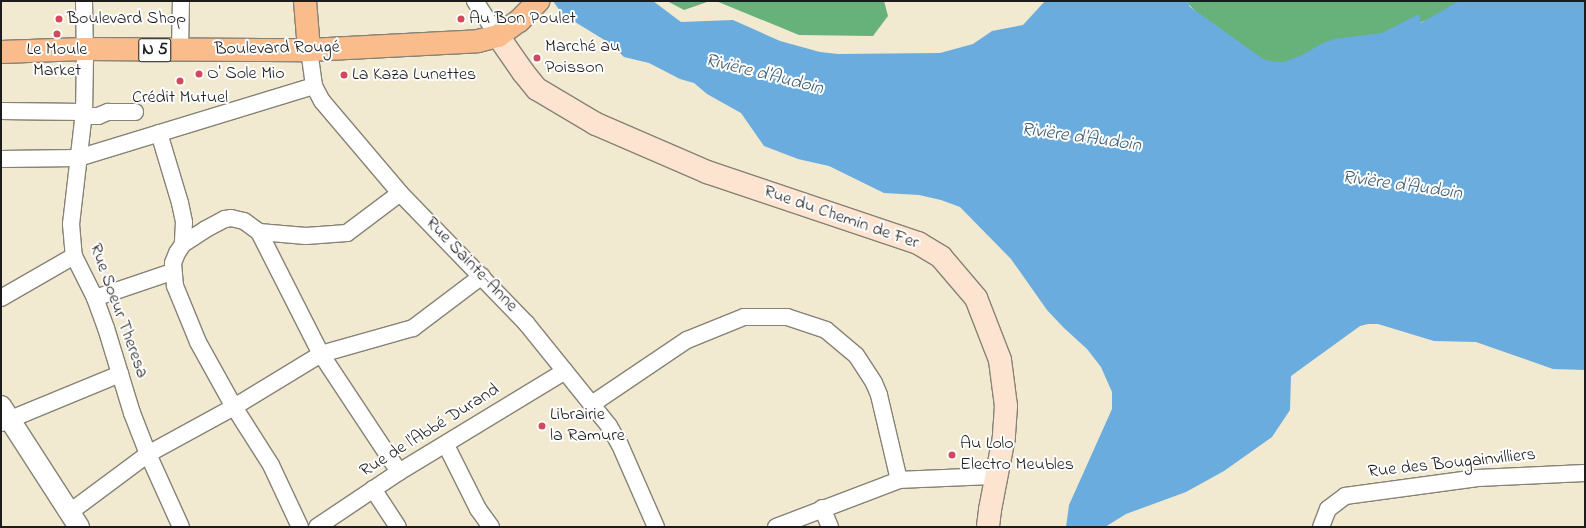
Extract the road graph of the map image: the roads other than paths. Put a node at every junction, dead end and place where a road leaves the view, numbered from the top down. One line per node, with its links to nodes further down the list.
1 (84, 1): 7 (street, Rue Soeur Theresa)
2 (180, 1): 8 (street)
3 (305, 1): 9 (main road, Rue Sainte-Anne)
4 (474, 1): 6 (street)
5 (537, 3): 6 (main road, Boulevard Rougé / N 5)
6 (498, 36): 9 (main road, Boulevard Rougé / N 5); 38 (main road, Rue du Chemin de Fer)
7 (84, 50): 8 (main road, Boulevard Rougé / N 5); 10 (main road, Boulevard Rougé / N 5); 13 (street, Rue Soeur Theresa)
8 (180, 50): 9 (main road, Boulevard Rougé / N 5)
9 (309, 50): 11 (street, Rue Sainte-Anne)
10 (1, 52)
11 (314, 86): 15 (street); 18 (street, Rue Sainte-Anne)
12 (1, 112): 13 (street)
13 (84, 112): 14 (street); 16 (street, Rue Soeur Theresa)
14 (135, 112)
15 (159, 133): 16 (street); 19 (street)
16 (78, 158): 17 (street); 23 (street, Rue Soeur Theresa)
17 (1, 159)
18 (400, 193): 21 (street); 25 (street, Rue Sainte-Anne)
19 (184, 222): 20 (street); 22 (street)
20 (206, 229): 21 (street); 22 (street)
21 (259, 232): 28 (street)
22 (183, 244): 24 (street)
23 (74, 256): 26 (street); 27 (street, Rue Soeur Theresa)
24 (172, 272): 27 (street); 32 (street)
25 (482, 276): 28 (street); 29 (street, Rue Sainte-Anne)
26 (1, 298)
27 (95, 298): 30 (street, Rue Soeur Theresa)
28 (321, 354): 32 (street); 36 (street)
29 (565, 371): 31 (street, Rue Sainte-Anne); 34 (street, Rue de l'Abbé Durand)
30 (120, 374): 33 (street); 35 (street, Rue Soeur Theresa)
31 (592, 404): 39 (street); 48 (street, Rue Sainte-Anne)
32 (234, 407): 35 (street); 44 (street)
33 (4, 416): 42 (street)
34 (446, 445): 36 (street, Rue de l'Abbé Durand); 47 (street)
35 (148, 454): 42 (street); 43 (street, Rue Soeur Theresa)
36 (400, 472): 40 (street, Rue de l'Abbé Durand)
37 (1585, 473): 52 (street, Rue des Bougainvilliers)
38 (996, 476): 39 (street); 51 (main road, Rue du Chemin de Fer)
39 (898, 480): 41 (street)
40 (373, 489): 45 (street, Rue de l'Abbé Durand); 46 (street)
41 (822, 508): 49 (street); 50 (street)
42 (74, 520)
43 (181, 527)
44 (300, 527)
45 (317, 527)
46 (398, 527)
47 (491, 527)
48 (656, 527)
49 (776, 527)
50 (830, 527)
51 (988, 527)
52 (1321, 527)

